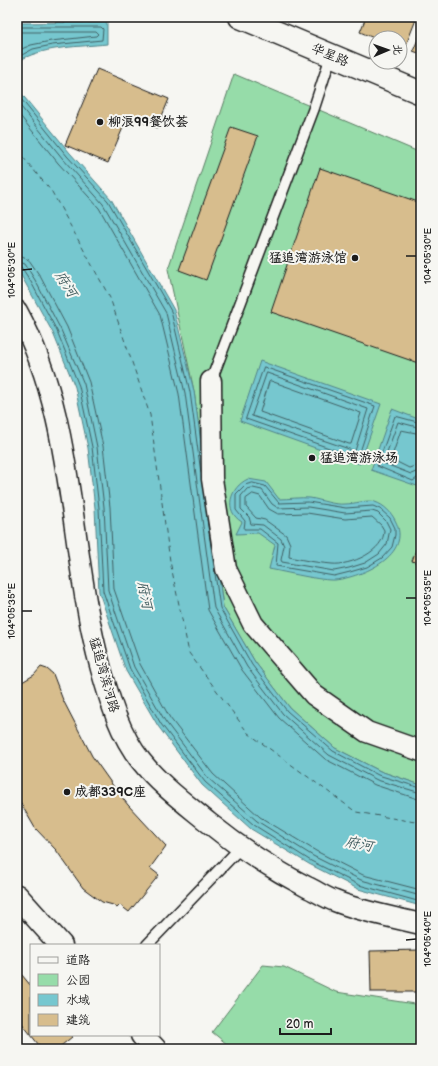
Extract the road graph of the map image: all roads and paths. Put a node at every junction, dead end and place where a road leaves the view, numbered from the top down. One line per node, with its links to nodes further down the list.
1 (240, 17): 2 (street, 华星路)
2 (331, 56): 3 (street, 华星路); 5 (lane)
3 (421, 93)
4 (17, 311): 7 (street, 猛追湾滨河路)
5 (211, 382): 6 (street)
6 (421, 751)
7 (241, 847): 9 (street, 猛追湾滨河路); 11 (lane)
8 (17, 896): 10 (street)
9 (421, 924)
10 (60, 944)
11 (148, 944)
12 (143, 1036): 13 (street)
13 (155, 1049)

